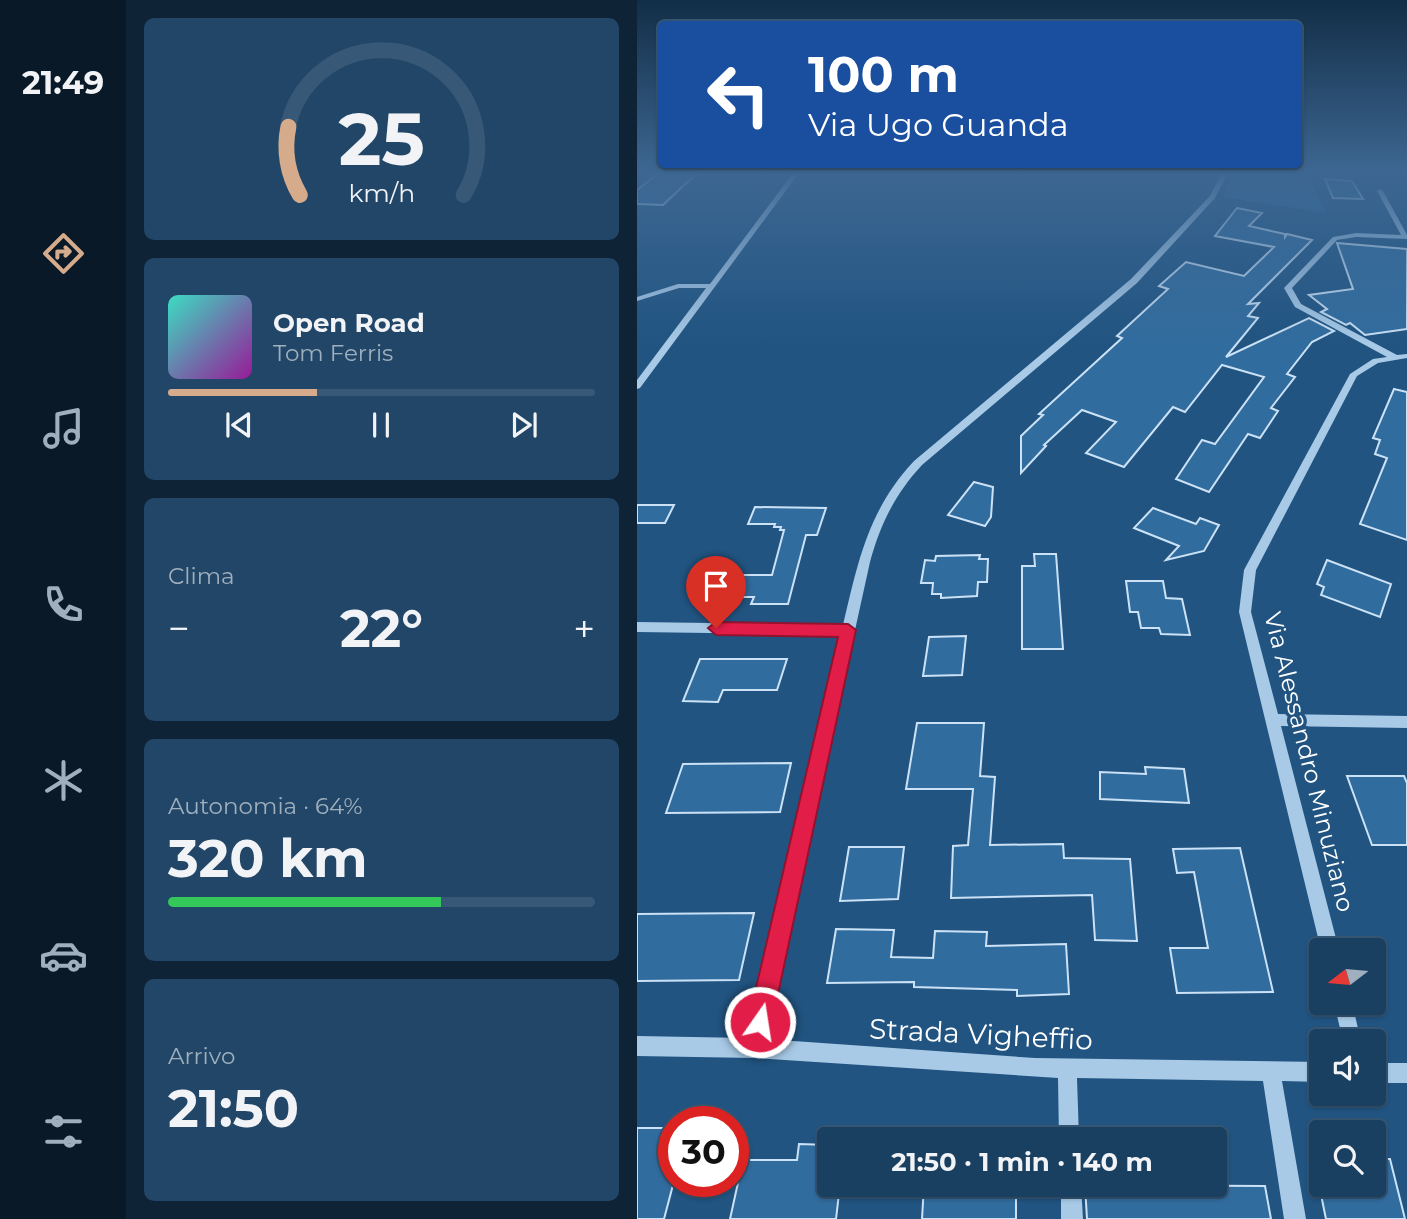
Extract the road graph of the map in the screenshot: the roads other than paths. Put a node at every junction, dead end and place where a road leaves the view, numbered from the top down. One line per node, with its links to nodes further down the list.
1 (753, 230): 4 (street)
2 (1182, 230): 9 (street)
3 (1406, 237): 6 (street)
4 (711, 286): 5 (street); 7 (street)
5 (637, 299)
6 (1402, 357): 10 (street, Via Alessandro Minuziano)
7 (637, 386)
8 (637, 627): 9 (street)
9 (848, 630): 14 (street)
10 (1274, 720): 11 (street); 12 (street, Via Alessandro Minuziano)
11 (1407, 722)
12 (1327, 938)
13 (637, 1046): 14 (street, Strada Vigheffio)
14 (754, 1048): 15 (street, Strada Vigheffio)
15 (1067, 1069): 16 (street, Strada Vigheffio); 20 (street)
16 (1271, 1071): 17 (street, Strada Vigheffio); 23 (street)
17 (1309, 1072)
18 (1386, 1073): 19 (street)
19 (1407, 1073)
20 (1069, 1127)
21 (1071, 1197): 22 (street)
22 (1072, 1219)
23 (1295, 1219)

